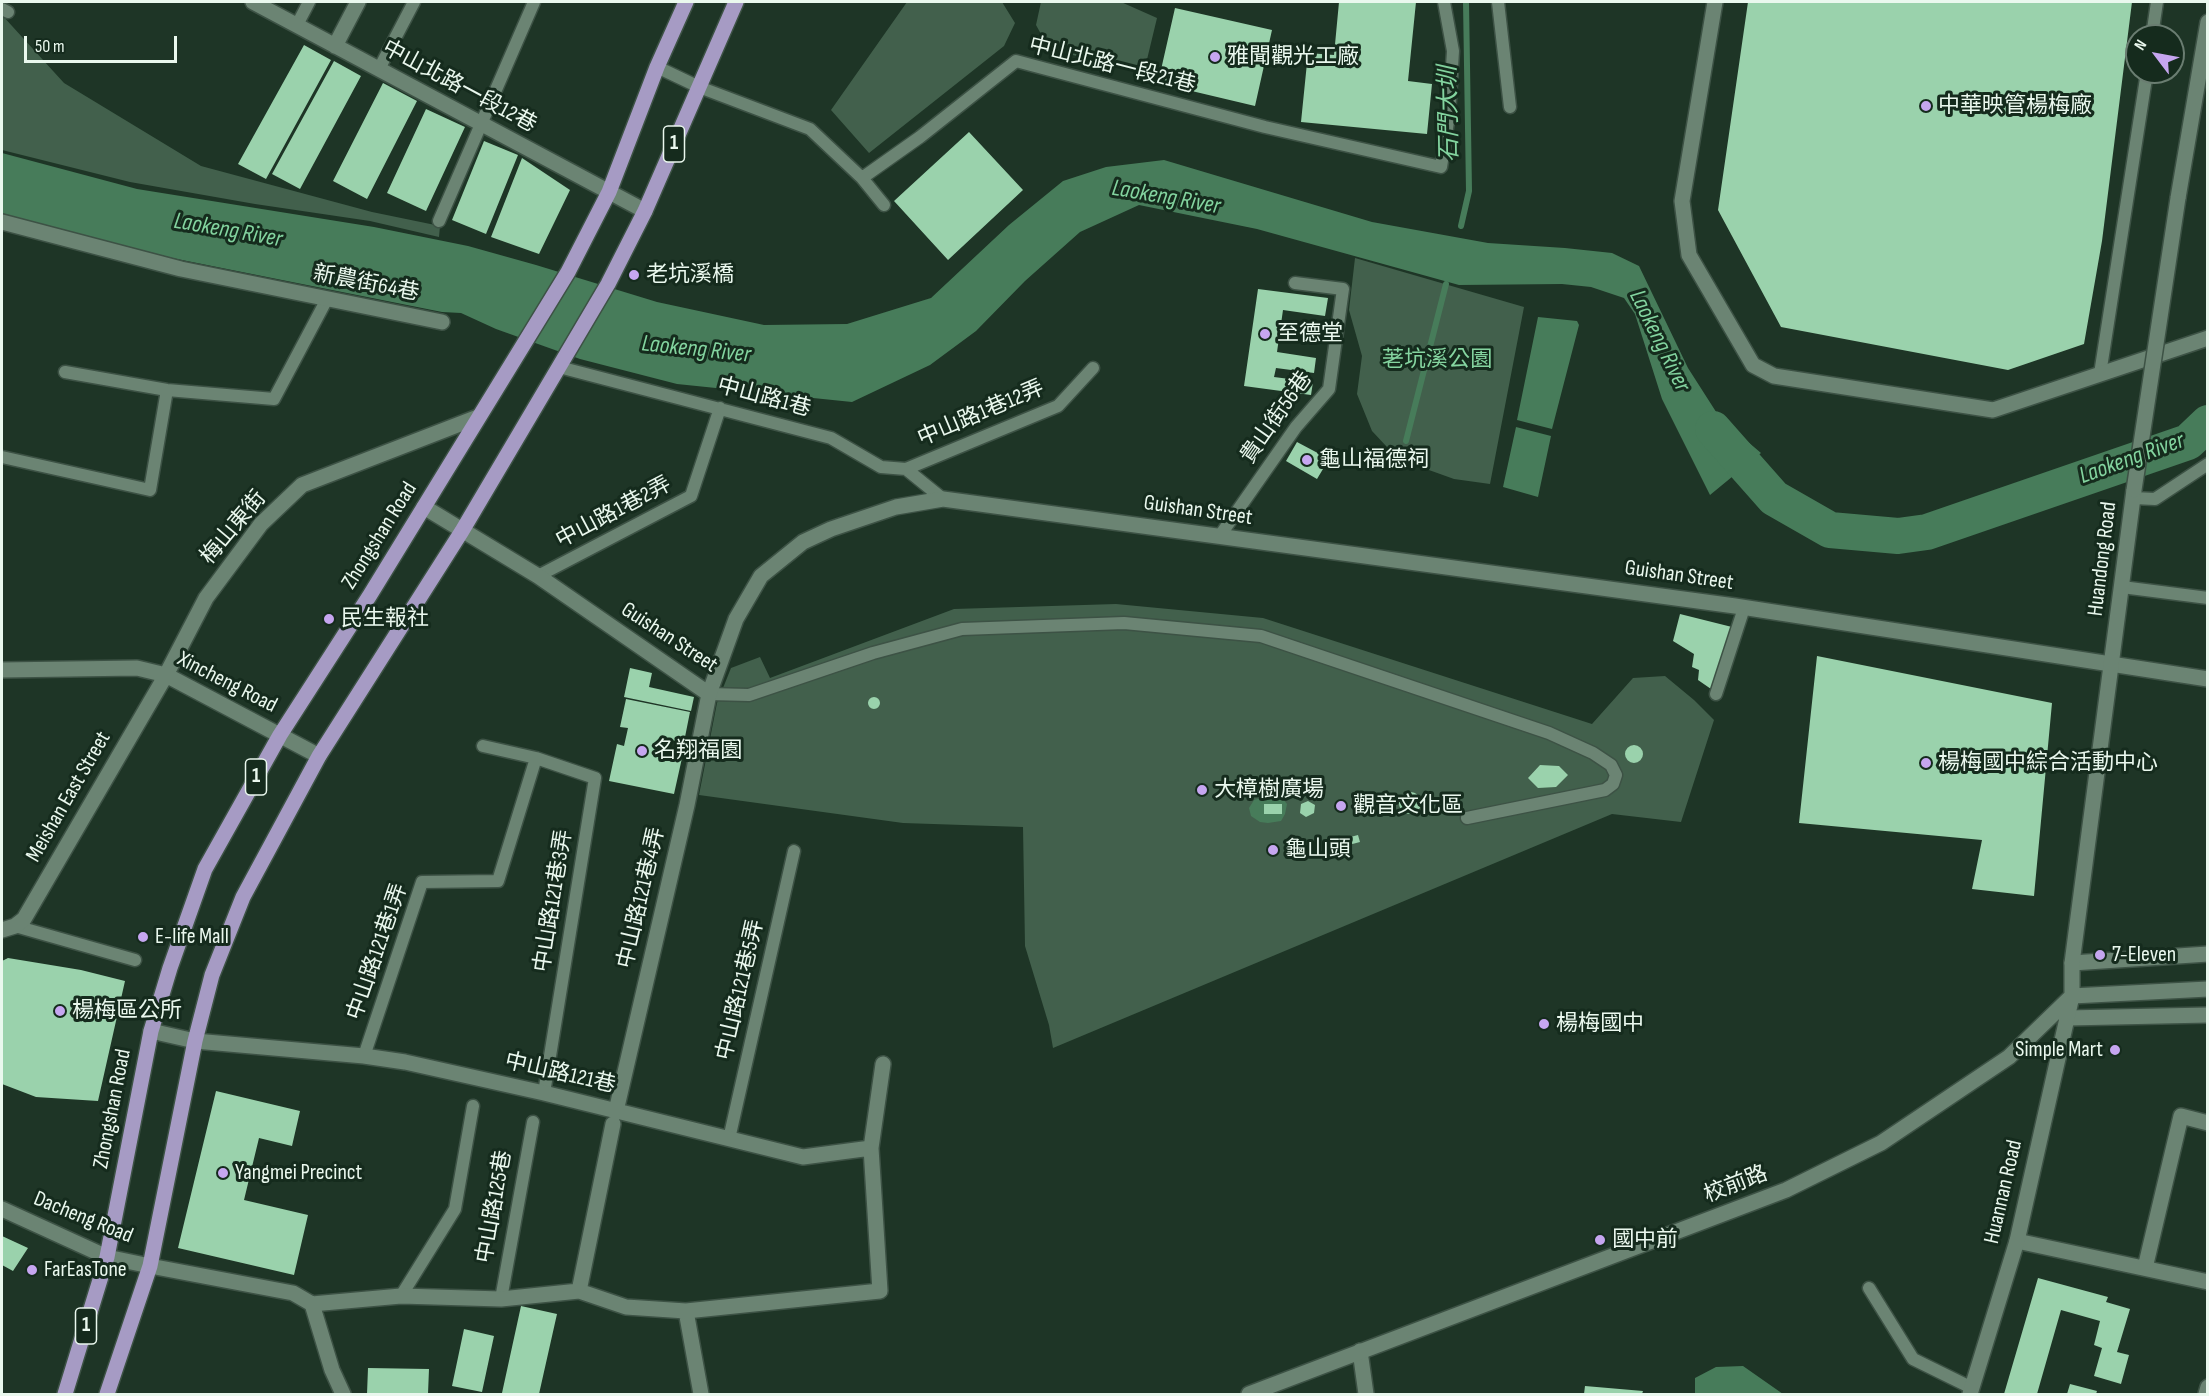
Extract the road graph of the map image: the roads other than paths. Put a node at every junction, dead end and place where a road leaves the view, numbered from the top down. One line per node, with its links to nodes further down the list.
1 (252, 2): 14 (street, 中山北路一段12巷)
2 (309, 2): 14 (lane)
3 (358, 2): 15 (street)
4 (414, 2): 17 (lane)
5 (534, 2): 21 (lane)
6 (686, 2): 16 (main road, 1)
7 (736, 2): 19 (main road, 1)
8 (1444, 2): 22 (lane, 中山北路一段21巷)
9 (1498, 2): 20 (lane)
10 (1715, 2): 35 (street)
11 (2157, 2): 13 (lane)
12 (2208, 22): 42 (street, Huandong Road, bridge)
13 (2154, 24)
14 (297, 25): 15 (street, 中山北路一段12巷)
15 (335, 46): 17 (street, 中山北路一段12巷)
16 (657, 67): 19 (lane); 23 (main road, 1)
17 (379, 69): 21 (street, 中山北路一段12巷)
18 (2145, 84): 35 (lane)
19 (699, 87): 22 (lane); 25 (main road, 1)
20 (1510, 107)
21 (481, 124): 23 (street, 中山北路一段12巷); 26 (lane)
22 (862, 178): 24 (lane)
23 (609, 192): 25 (street, 中山北路一段12巷); 38 (main road, Zhongshan Road / 1)
24 (884, 205)
25 (645, 211): 32 (main road, 1)
26 (439, 221)
27 (2, 222): 29 (street, 新農街64巷)
28 (1295, 283): 46 (lane, 貴山街56巷)
29 (327, 299): 30 (street, 新農街64巷); 36 (lane)
30 (442, 322)
31 (2208, 338): 35 (street)
32 (560, 365): 37 (lane, 中山路1巷); 45 (main road, 1)
33 (1093, 368): 41 (lane, 中山路1巷12弄)
34 (65, 372): 36 (lane)
35 (2100, 374)
36 (167, 390): 39 (lane)
37 (720, 408): 41 (lane, 中山路1巷); 47 (lane, 中山路1巷2弄)
38 (478, 417): 44 (main road, Zhongshan Road / 1); 53 (street, 梅山東街)
39 (2, 457)
40 (2208, 464): 42 (lane)
41 (906, 469): 43 (lane)
42 (2134, 494): 48 (street, Huandong Road)
43 (943, 499): 46 (street, Guishan Street); 55 (street, Guishan Street)
44 (424, 507): 45 (street, Guishan Street); 57 (main road, Zhongshan Road / 1)
45 (462, 531): 47 (street, Guishan Street); 59 (main road, 1)
46 (1219, 537): 50 (street, Guishan Street)
47 (538, 576): 55 (street, Guishan Street)
48 (2122, 587): 49 (lane); 51 (street, Huandong Road)
49 (2208, 598)
50 (1744, 608): 51 (street, Guishan Street); 56 (lane)
51 (2111, 663): 54 (street, Guishan Street); 66 (street, Huandong Road)
52 (2, 670): 53 (street, Xincheng Road)
53 (166, 675): 57 (street, Xincheng Road); 63 (street, Meishan East Street)
54 (2208, 679)
55 (709, 694): 61 (lane); 77 (street, 中山路121巷4弄)
56 (1716, 694)
57 (280, 735): 59 (street, Xincheng Road); 71 (main road, Zhongshan Road / 1)
58 (483, 746): 60 (lane)
59 (319, 756): 72 (main road, 1)
60 (536, 758): 73 (lane, 中山路121巷1弄); 75 (lane, 中山路121巷3弄)
61 (1467, 818)
62 (794, 851): 80 (lane, 中山路121巷5弄)
63 (8, 928): 65 (lane)
64 (2208, 954): 66 (street)
65 (135, 960)
66 (2072, 963): 68 (street, Huandong Road)
67 (2208, 988): 68 (street)
68 (2072, 996): 70 (street, Huannan Road); 94 (street, 校前路)
69 (2208, 1015): 70 (street)
70 (2067, 1018): 83 (street, Huannan Road)
71 (151, 1031): 72 (street, 中山路121巷); 84 (main road, Zhongshan Road / 1)
72 (195, 1041): 73 (street, 中山路121巷); 85 (main road, 1)
73 (364, 1056): 75 (street, 中山路121巷)
74 (883, 1064): 81 (street)
75 (544, 1093): 77 (street, 中山路121巷)
76 (473, 1106): 90 (lane, 中山路125巷)
77 (615, 1117): 80 (street, 中山路121巷); 89 (street)
78 (533, 1122): 91 (lane, 中山路125巷)
79 (2208, 1123): 86 (street)
80 (729, 1139): 81 (street, 中山路121巷)
81 (871, 1148): 93 (street, 中山路125巷)
82 (2, 1209): 84 (street, Dacheng Road)
83 (2017, 1241): 86 (street); 96 (street, Huannan Road)
84 (107, 1257): 85 (street, Dacheng Road); 97 (main road, Zhongshan Road / 1)
85 (150, 1266): 92 (street); 98 (main road, 1)
86 (2145, 1268): 87 (street)
87 (2208, 1282)
88 (1869, 1288): 96 (lane)
89 (579, 1291): 91 (street, 中山路125巷); 93 (street, 中山路125巷)
90 (401, 1296): 91 (street, 中山路125巷); 92 (street, 中山路125巷)
91 (501, 1299)
92 (312, 1304): 99 (street)
93 (686, 1311): 100 (street)
94 (1360, 1351): 101 (street, 校前路); 102 (street)
95 (2208, 1387): 103 (street)
96 (1971, 1391)
97 (65, 1395)
98 (108, 1395)
99 (343, 1395)
100 (701, 1395)
101 (1249, 1395)
102 (1366, 1395)
103 (2206, 1395)

